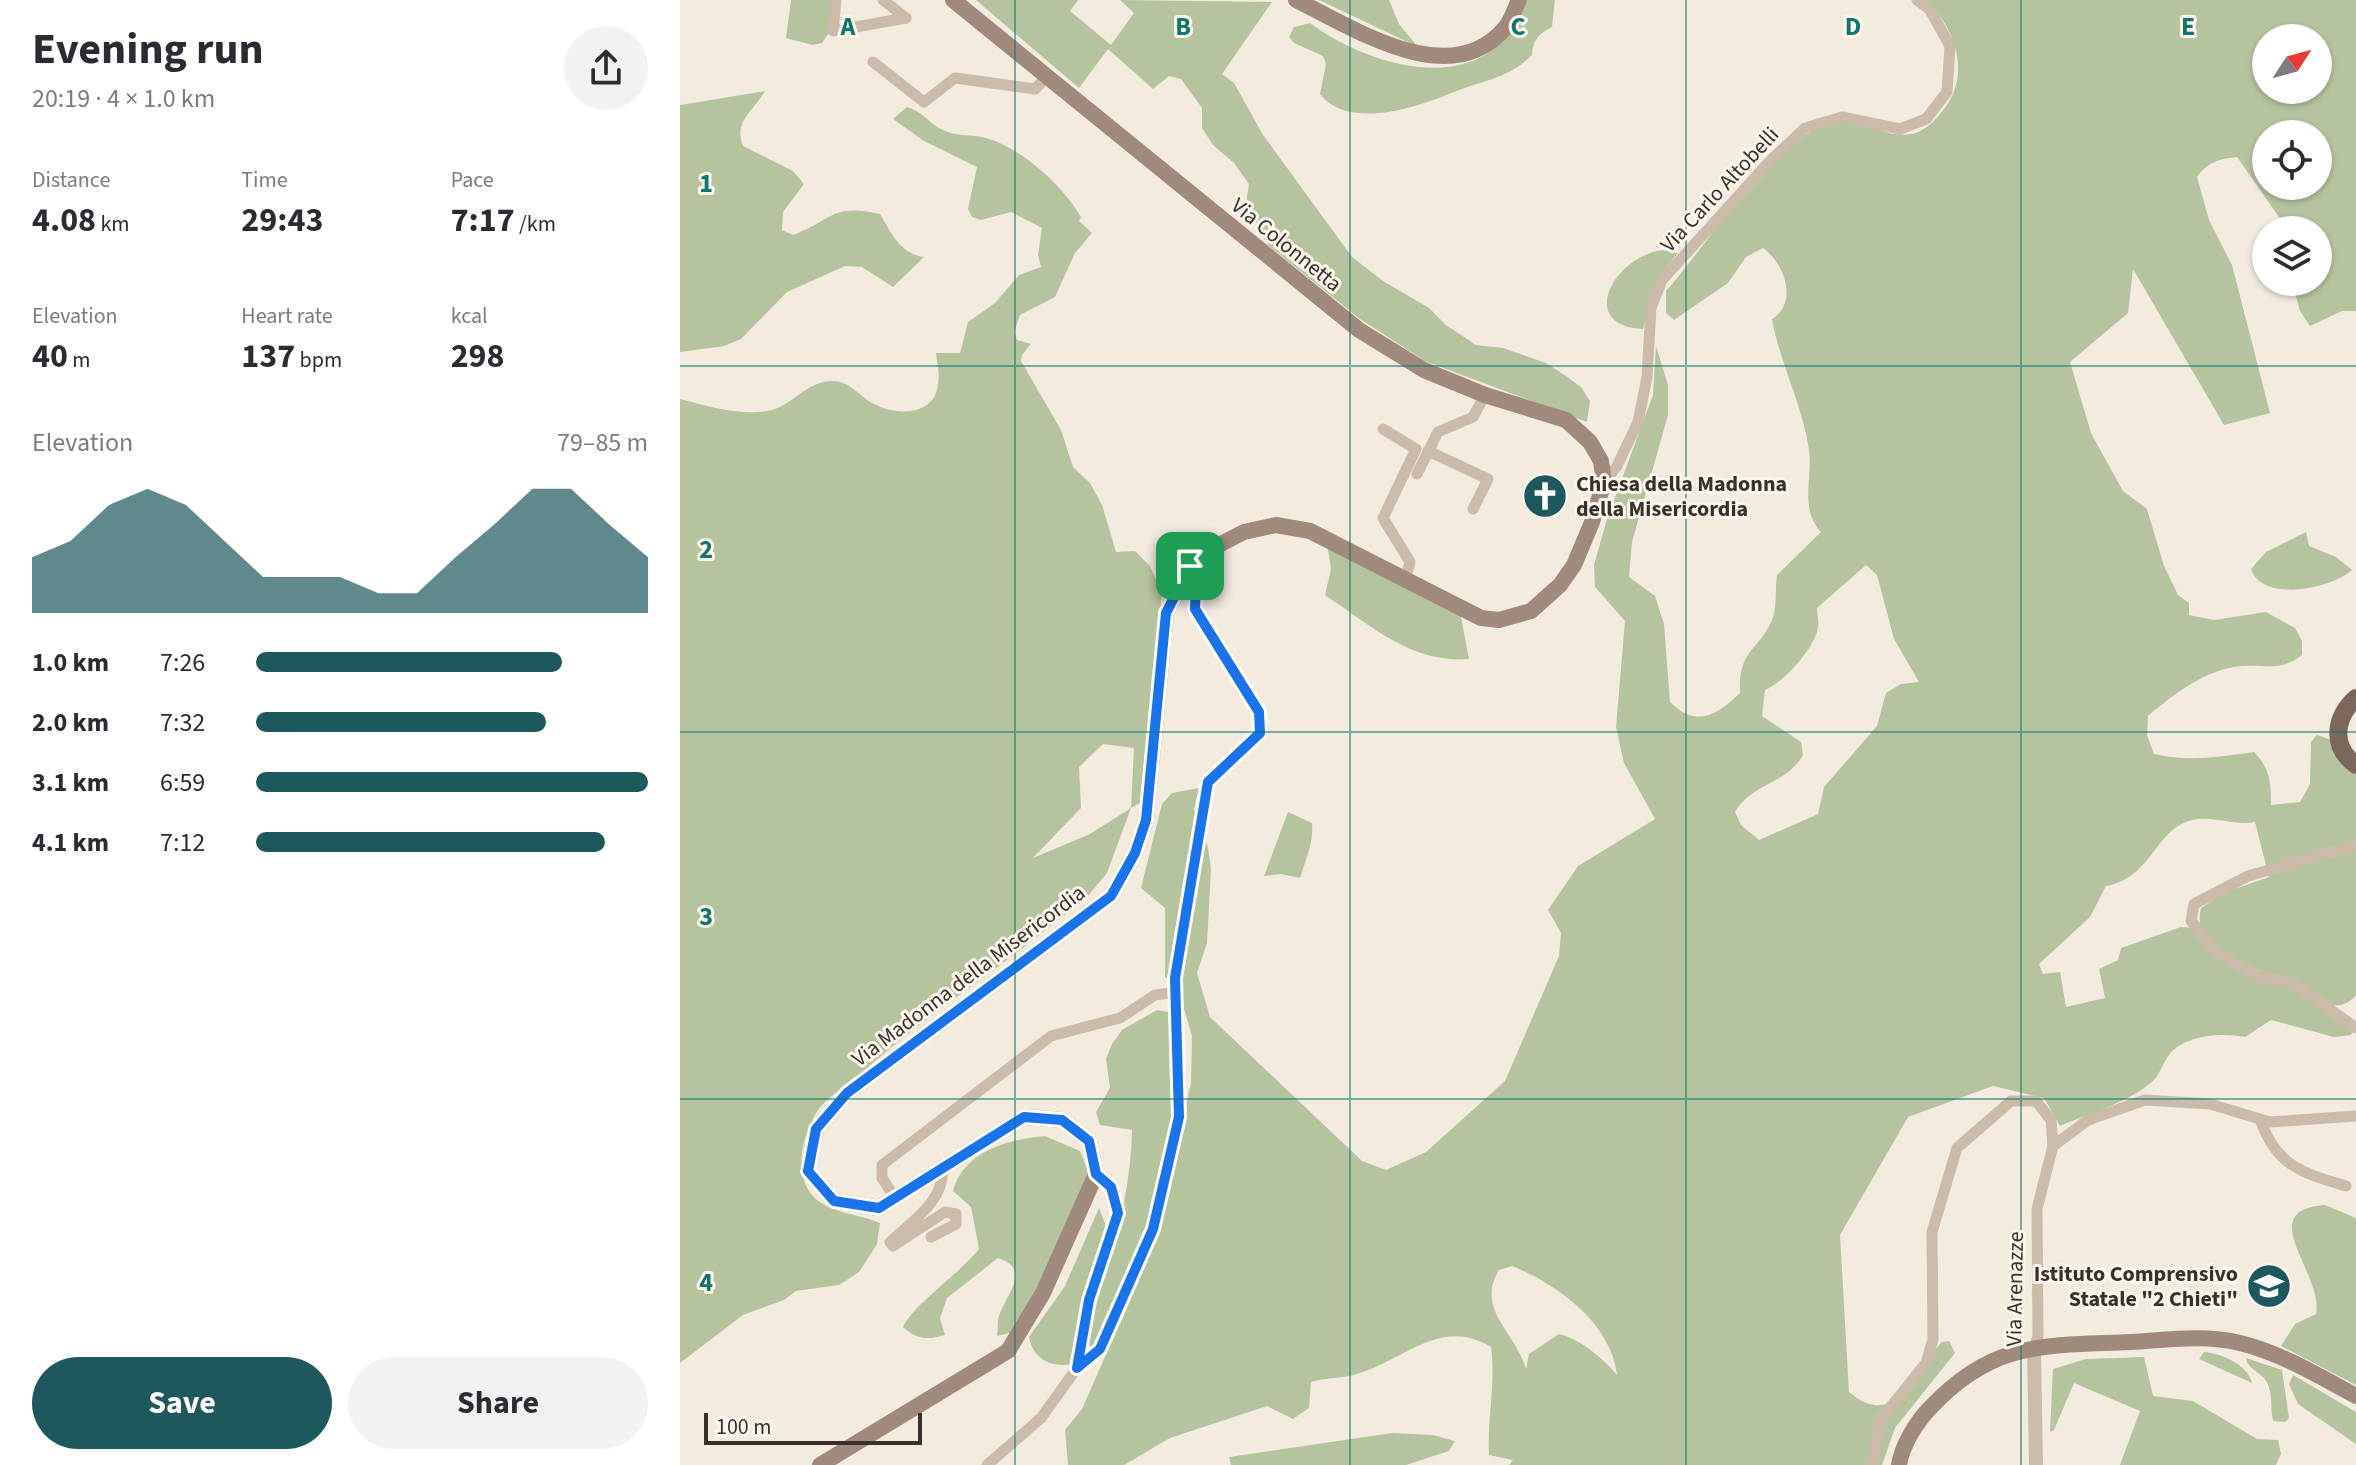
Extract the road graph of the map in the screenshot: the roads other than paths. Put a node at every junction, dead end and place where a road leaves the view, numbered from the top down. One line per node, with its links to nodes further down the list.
1 (836, 0): 2 (street)
2 (883, 0)
3 (953, 0): 8 (main road, Via Colonnetta)
4 (1296, 0): 5 (main road)
5 (1519, 0)
6 (1917, 0): 13 (street, Via Carlo Altobelli)
7 (873, 62): 8 (street)
8 (1047, 77): 9 (main road, Via Colonnetta)
9 (1485, 395): 11 (street); 13 (main road, Via Colonnetta)
10 (1383, 429): 16 (street)
11 (1428, 451): 12 (street); 14 (street)
12 (1417, 474)
13 (1604, 482): 16 (main road, Via Madonna della Misericordia)
14 (1473, 509)
15 (1190, 566): 16 (main road, Via Madonna della Misericordia); 20 (street); 28 (main road, Via Madonna della Misericordia)
16 (1405, 580)
17 (2356, 698): 18 (main road)
18 (2356, 765)
19 (2356, 845): 21 (street)
20 (1176, 992): 28 (street); 31 (street)
21 (2356, 1028)
22 (2356, 1116): 23 (street)
23 (2260, 1119): 24 (street); 27 (street)
24 (2053, 1146): 30 (street, Via Arenazze); 35 (street)
25 (942, 1168): 26 (main road, Via Madonna della Misericordia); 28 (main road, Via Madonna della Misericordia); 29 (street)
26 (1096, 1174): 31 (street); 33 (main road)
27 (2346, 1186)
28 (895, 1198)
29 (931, 1237)
30 (2034, 1348): 32 (main road); 36 (main road); 37 (street, Via Arenazze)
31 (1077, 1368): 34 (street)
32 (2356, 1396)
33 (820, 1465)
34 (987, 1465)
35 (1872, 1465)
36 (1899, 1465)
37 (2036, 1465)

